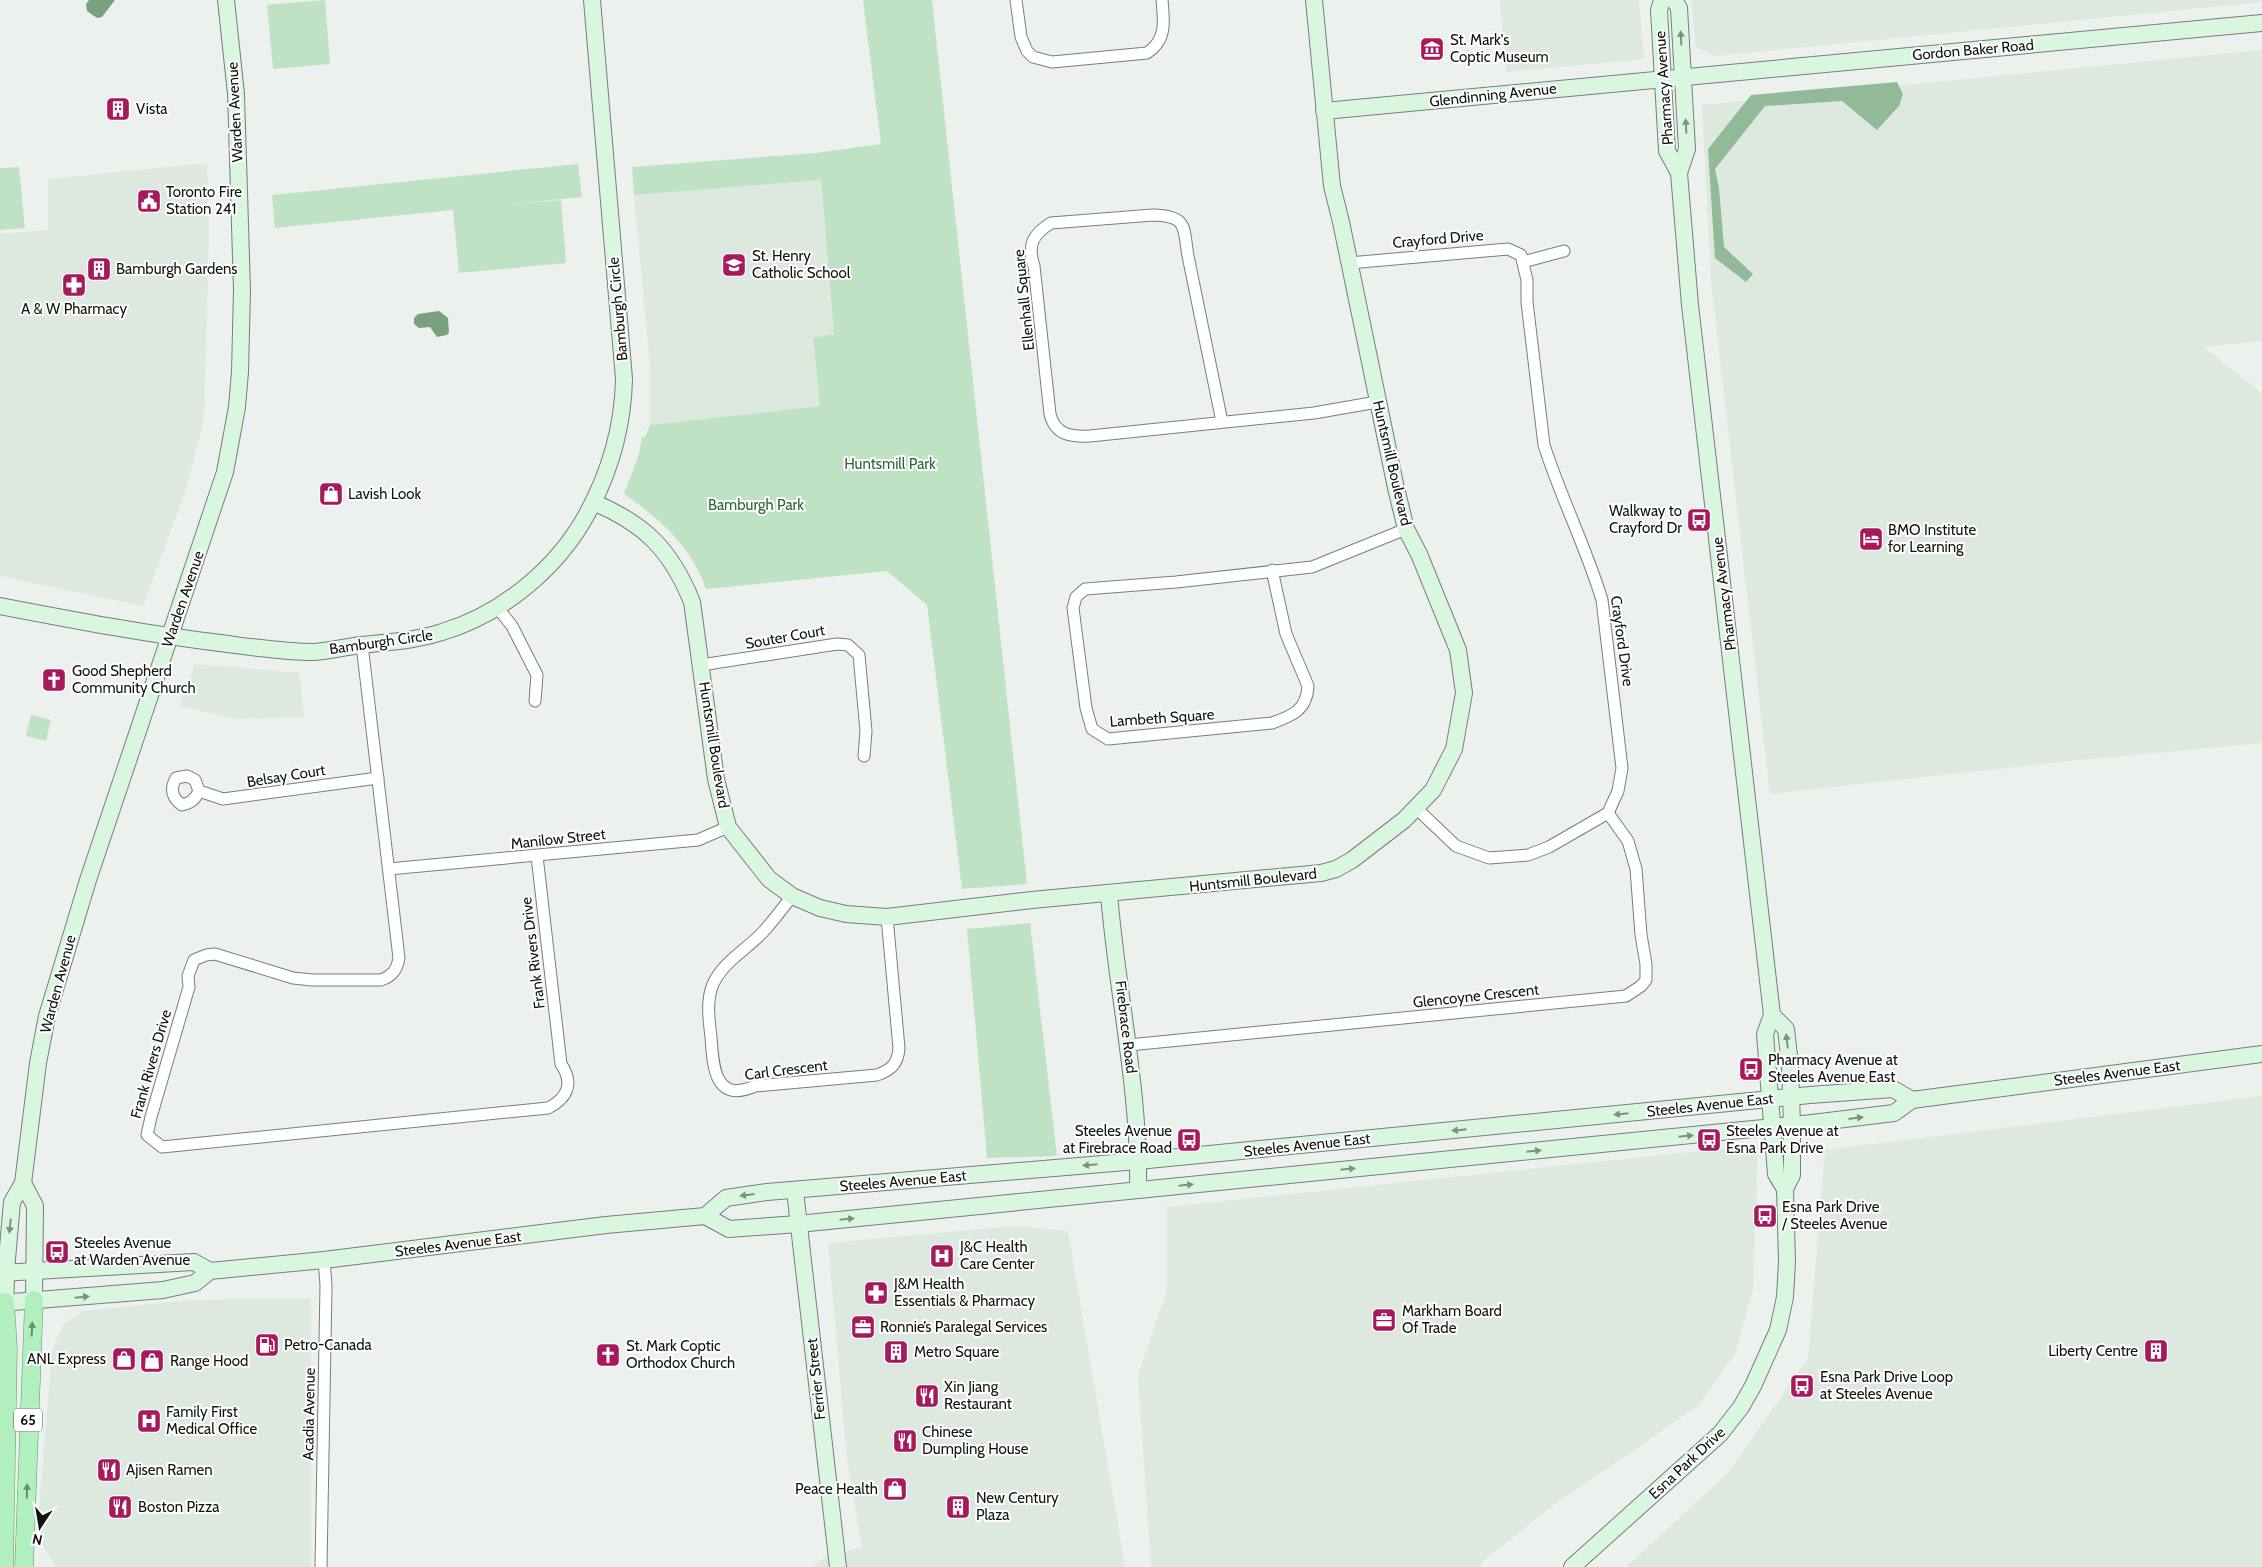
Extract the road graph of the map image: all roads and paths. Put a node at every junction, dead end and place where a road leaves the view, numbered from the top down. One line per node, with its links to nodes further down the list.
1 (226, 0): 23 (street, Warden Avenue)
2 (592, 0): 18 (street, Bamburgh Circle)
3 (1016, 0): 4 (street)
4 (1162, 0)
5 (1314, 0): 11 (street, Huntsmill Boulevard)
6 (1662, 0): 10 (street, Pharmacy Avenue)
7 (1674, 0): 9 (street, Pharmacy Avenue, one-way to 7)
8 (2262, 23): 9 (street, Gordon Baker Road)
9 (1683, 77): 10 (street, Gordon Baker Road); 12 (street, Pharmacy Avenue, one-way to 9)
10 (1663, 79): 11 (street, Glendinning Avenue); 12 (street, Pharmacy Avenue)
11 (1324, 111): 15 (street, Huntsmill Boulevard)
12 (1679, 173): 38 (street, Pharmacy Avenue)
13 (1564, 251): 14 (street)
14 (1523, 262): 15 (street, Crayford Drive); 31 (street, Crayford Drive)
15 (1349, 263): 16 (street, Huntsmill Boulevard)
16 (1377, 402): 17 (street, Ellenhall Square); 19 (street, Huntsmill Boulevard)
17 (1222, 422): 17 (street, Ellenhall Square)
18 (594, 502): 22 (street, Bamburgh Circle); 25 (street, Huntsmill Boulevard)
19 (1406, 529): 20 (street, Lambeth Square); 30 (street, Huntsmill Boulevard)
20 (1272, 570): 20 (street, Lambeth Square)
21 (0, 606): 23 (street, Bamburgh Circle)
22 (497, 607): 24 (street, Bamburgh Circle); 26 (street)
23 (170, 636): 24 (street, Bamburgh Circle); 47 (street, Warden Avenue)
24 (362, 645): 28 (street, Frank Rivers Drive)
25 (702, 665): 27 (street, Souter Court); 32 (street, Huntsmill Boulevard)
26 (535, 701)
27 (864, 756)
28 (378, 778): 29 (street, Belsay Court); 34 (street, Frank Rivers Drive)
29 (198, 792)
30 (1416, 808): 31 (street); 35 (street, Huntsmill Boulevard)
31 (1608, 813): 39 (street, Glencoyne Crescent)
32 (728, 827): 33 (street, Manilow Street); 36 (street, Huntsmill Boulevard)
33 (537, 856): 34 (street, Manilow Street); 34 (street, Frank Rivers Drive)
34 (389, 869)
35 (1109, 894): 37 (street, Huntsmill Boulevard); 39 (street, Firebrace Road)
36 (792, 896): 37 (street, Huntsmill Boulevard); 37 (street, Carl Crescent)
37 (888, 917)
38 (1772, 1015): 41 (street, one-way to 38); 42 (street, Pharmacy Avenue)
39 (1129, 1045): 46 (street, Firebrace Road)
40 (2262, 1054): 43 (street, Steeles Avenue East)
41 (1791, 1097): 42 (street, Steeles Avenue East); 43 (street, Steeles Avenue East); 44 (street)
42 (1772, 1099): 45 (street, Esna Park Drive); 46 (street, Steeles Avenue East, one-way to 46)
43 (1912, 1100): 44 (street, Steeles Avenue East, one-way to 43)
44 (1792, 1125): 45 (street, Steeles Avenue East); 48 (street, Esna Park Drive)
45 (1773, 1127): 48 (street, Esna Park Drive); 49 (street, Steeles Avenue East, one-way to 45)
46 (1138, 1161): 49 (street, Firebrace Road); 50 (street, Steeles Avenue East, one-way to 50)
47 (23, 1183): 54 (street); 56 (street, Warden Avenue, one-way to 56)
48 (1785, 1189): 63 (street, Esna Park Drive)
49 (1138, 1190): 52 (street, Steeles Avenue East, one-way to 49)
50 (795, 1191): 51 (street, Steeles Avenue East, one-way to 51); 52 (street, Ferrier Street)
51 (705, 1216): 52 (street, Steeles Avenue East); 53 (street, Steeles Avenue East)
52 (798, 1224): 62 (street, Ferrier Street)
53 (324, 1260): 55 (street, Steeles Avenue East); 61 (street, Acadia Avenue)
54 (34, 1271): 55 (street, Steeles Avenue East); 56 (street, Steeles Avenue East); 57 (street)
55 (210, 1271): 57 (street, Steeles Avenue East, one-way to 55)
56 (3, 1273): 58 (street, Warden Avenue / 65)
57 (34, 1300): 58 (street, Steeles Avenue East); 60 (main road, 65, one-way to 57)
58 (3, 1303): 59 (main road, Warden Avenue / 65)
59 (4, 1567)
60 (24, 1567)
61 (321, 1567)
62 (838, 1567)
63 (1572, 1567)

